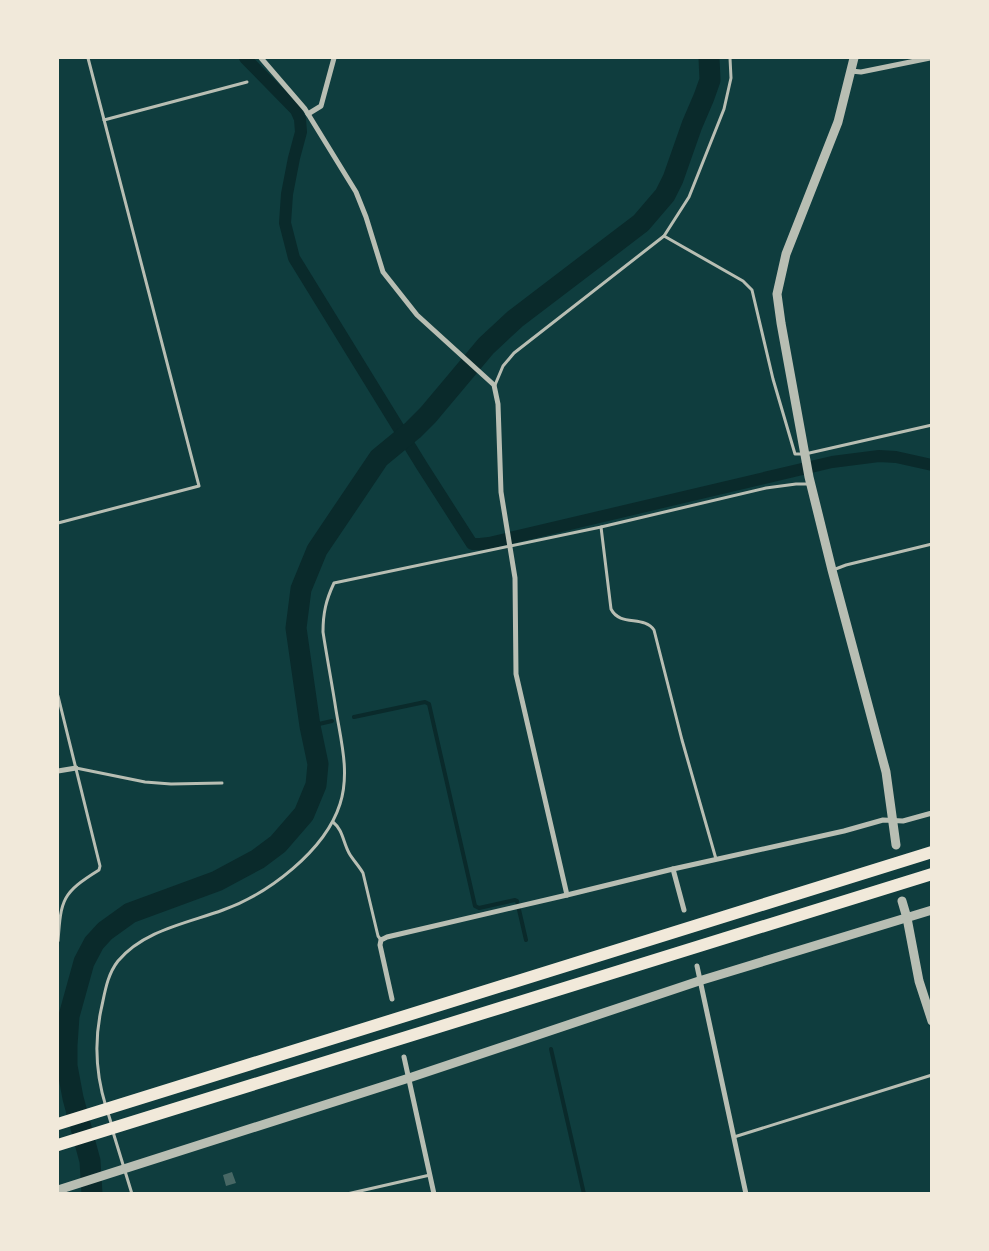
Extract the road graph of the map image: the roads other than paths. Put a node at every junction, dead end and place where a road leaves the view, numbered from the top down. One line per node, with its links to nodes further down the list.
1 (88, 58): 10 (lane)
2 (261, 58): 9 (street)
3 (334, 58): 9 (street)
4 (730, 58): 11 (lane)
5 (854, 58): 7 (street)
6 (930, 58): 7 (street)
7 (851, 71): 14 (street)
8 (247, 82): 10 (lane)
9 (308, 114): 12 (street)
10 (104, 120): 16 (lane)
11 (664, 236): 12 (lane); 14 (lane)
12 (494, 385): 18 (street)
13 (932, 425): 14 (lane)
14 (805, 456): 15 (street)
15 (810, 480): 17 (lane); 20 (street)
16 (58, 523)
17 (601, 528): 18 (lane); 30 (lane)
18 (510, 544): 27 (lane); 33 (street)
19 (932, 544): 20 (lane)
20 (832, 570): 26 (street)
21 (58, 696): 22 (lane)
22 (76, 768): 23 (street); 24 (lane); 39 (lane)
23 (58, 770)
24 (222, 783)
25 (932, 813): 26 (street)
26 (893, 820): 28 (street); 30 (street)
27 (333, 822): 38 (lane); 50 (lane)
28 (896, 845)
29 (932, 852): 47 (highway)
30 (716, 859): 31 (street)
31 (673, 869): 33 (street); 35 (street)
32 (932, 874): 49 (highway)
33 (567, 895): 38 (street)
34 (902, 901): 37 (street)
35 (684, 910)
36 (932, 910): 37 (street)
37 (908, 918): 41 (street); 43 (street)
38 (381, 940): 42 (street)
39 (58, 941)
40 (697, 966): 41 (street)
41 (699, 981): 46 (street); 48 (street)
42 (392, 999)
43 (932, 1021)
44 (404, 1057): 46 (street)
45 (932, 1075): 48 (lane)
46 (408, 1078): 50 (street); 51 (street)
47 (58, 1124)
48 (733, 1137): 56 (street)
49 (58, 1146)
50 (125, 1169): 52 (street); 53 (lane)
51 (430, 1174): 54 (lane); 55 (street)
52 (58, 1190)
53 (132, 1194)
54 (347, 1194)
55 (434, 1194)
56 (746, 1194)

